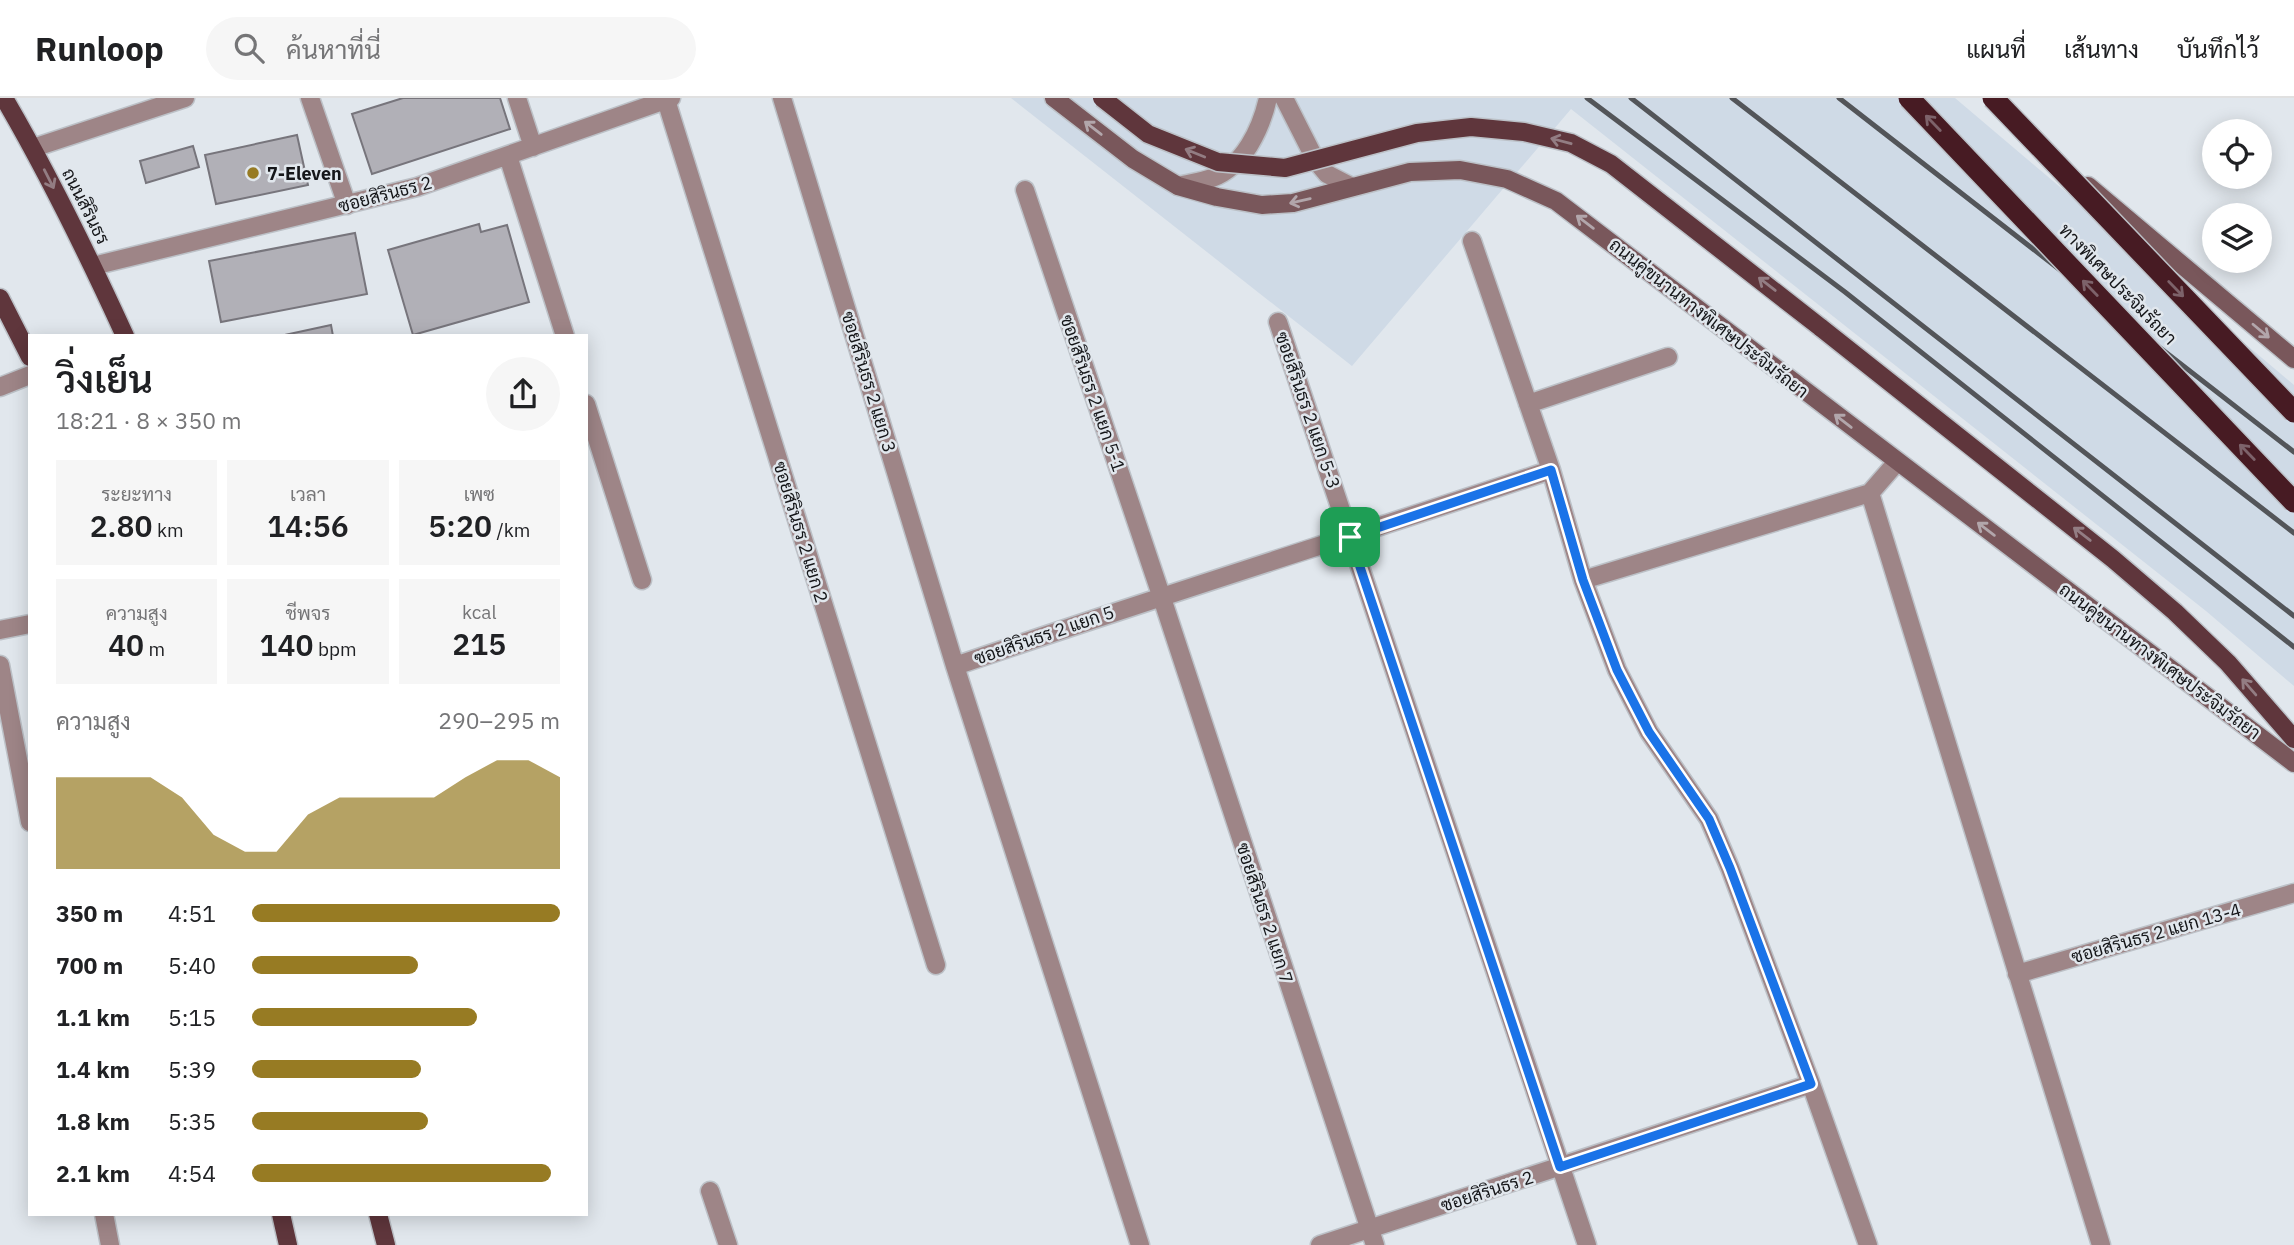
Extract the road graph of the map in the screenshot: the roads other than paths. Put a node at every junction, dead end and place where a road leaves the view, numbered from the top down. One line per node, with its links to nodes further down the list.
1 (4, 98): 14 (main road, ถนนสิรินธร)
2 (185, 98): 14 (street)
3 (310, 98): 20 (street)
4 (517, 98): 15 (street)
5 (782, 98): 46 (street, ซอยสิรินธร 2 แยก 3)
6 (1054, 98): 17 (main road, ถนนคู่ขนานทางพิเศษประจิมรัถยา, one-way to 6)
7 (1102, 98): 47 (main road, one-way to 7, bridge)
8 (1268, 98): 17 (street)
9 (1284, 98): 18 (street)
10 (1909, 98): 38 (highway, ทางพิเศษประจิมรัถยา, one-way to 10, bridge)
11 (1984, 98): 29 (main road, one-way to 29)
12 (1993, 98): 34 (highway, one-way to 34, bridge)
13 (668, 99): 15 (street, ซอยสิรินธร 2); 51 (street, ซอยสิรินธร 2 แยก 2)
14 (33, 148): 22 (main road, ถนนสิรินธร, one-way to 22)
15 (533, 148): 16 (street, ซอยสิรินธร 2)
16 (508, 156): 20 (street, ซอยสิรินธร 2); 26 (street)
17 (1178, 186): 18 (main road, ถนนคู่ขนานทางพิเศษประจิมรัถยา, one-way to 17)
18 (1352, 187): 35 (main road, ถนนคู่ขนานทางพิเศษประจิมรัถยา, one-way to 18)
19 (1026, 190): 42 (street, ซอยสิรินธร 2 แยก 5-1)
20 (347, 205): 22 (street, ซอยสิรินธร 2)
21 (1472, 241): 32 (street)
22 (93, 266): 25 (main road, ถนนสิรินธร)
23 (0, 298): 27 (main road)
24 (1278, 322): 39 (street, ซอยสิรินธร 2 แยก 5-3)
25 (124, 334)
26 (564, 334)
27 (28, 353)
28 (1668, 357): 32 (street)
29 (2294, 359)
30 (28, 376): 31 (street)
31 (0, 387)
32 (1528, 404): 36 (street)
33 (588, 410): 40 (street)
34 (2294, 412)
35 (1897, 462): 37 (street); 48 (main road, ถนนคู่ขนานทางพิเศษประจิมรัถยา, one-way to 35)
36 (1551, 470): 39 (street, ซอยสิรินธร 2 แยก 5); 41 (street)
37 (1870, 493): 41 (street); 52 (street)
38 (2294, 502)
39 (1350, 537): 42 (street, ซอยสิรินธร 2 แยก 5); 54 (street, ซอยสิรินธร 2 แยก 5-3)
40 (642, 580)
41 (1583, 580): 53 (street)
42 (1161, 596): 46 (street, ซอยสิรินธร 2 แยก 5); 59 (street, ซอยสิรินธร 2 แยก 7)
43 (28, 624): 44 (street)
44 (0, 630)
45 (0, 664): 49 (street)
46 (955, 666): 64 (street, ซอยสิรินธร 2 แยก 5)
47 (2294, 738)
48 (2294, 763)
49 (28, 811)
50 (2294, 893): 52 (street, ซอยสิรินธร 2 แยก 13-4)
51 (936, 965)
52 (2017, 974): 68 (street)
53 (1811, 1084): 54 (street, ซอยสิรินธร 2); 67 (street)
54 (1560, 1167): 59 (street, ซอยสิรินธร 2); 66 (street, ซอยสิรินธร 2 แยก 5-3)
55 (710, 1191): 60 (street)
56 (104, 1216): 61 (street)
57 (281, 1216): 62 (main road)
58 (379, 1216): 63 (main road)
59 (1372, 1237): 65 (street, ซอยสิรินธร 2)
60 (724, 1244)
61 (110, 1245)
62 (288, 1245)
63 (386, 1245)
64 (1140, 1245)
65 (1320, 1245)
66 (1587, 1245)
67 (1868, 1245)
68 (2101, 1245)

